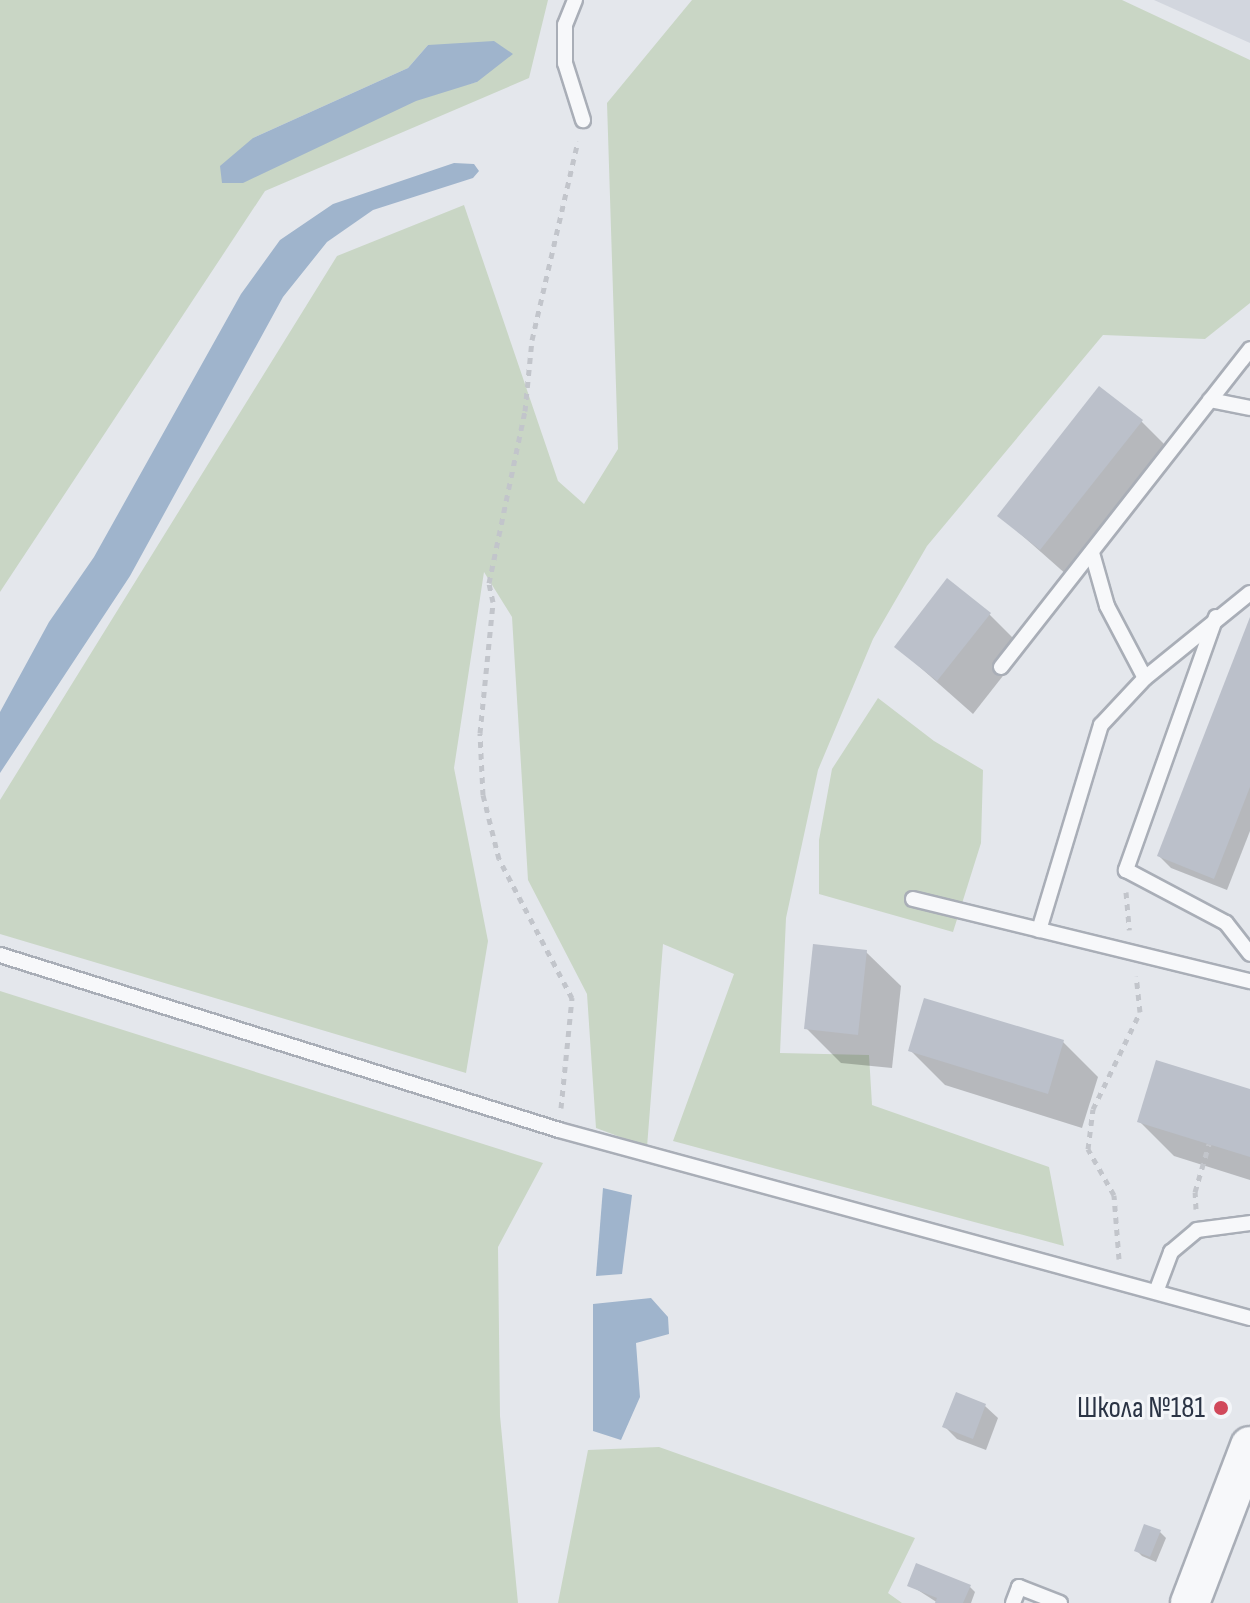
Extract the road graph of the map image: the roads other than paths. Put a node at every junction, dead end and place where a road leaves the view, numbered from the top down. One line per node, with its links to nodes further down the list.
1 (575, 0): 2 (lane)
2 (583, 120)
3 (1250, 349): 4 (lane)
4 (1210, 400): 5 (lane); 6 (lane)
5 (1250, 408)
6 (1092, 553): 9 (lane); 10 (lane)
7 (1250, 593): 8 (lane)
8 (1216, 617): 10 (lane); 13 (lane)
9 (1001, 667)
10 (1145, 678): 12 (lane)
11 (913, 899): 12 (lane)
12 (1039, 930): 15 (lane)
13 (1250, 954)
14 (0, 955): 17 (lane)
15 (1250, 981)
16 (1250, 1223): 17 (lane)
17 (1156, 1292): 18 (lane)
18 (1250, 1318)
19 (1250, 1446): 22 (street)
20 (1013, 1603): 21 (lane)
21 (1060, 1603)
22 (1190, 1603)

